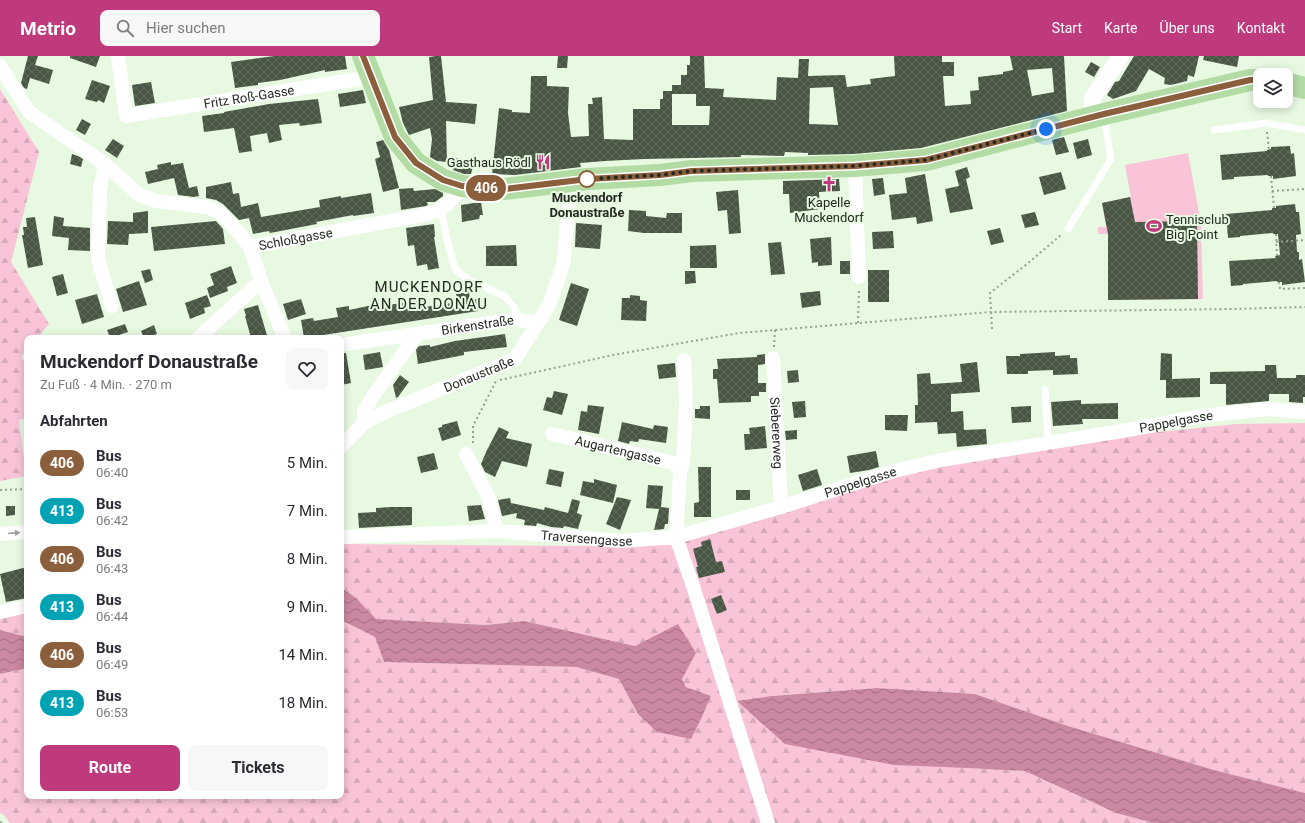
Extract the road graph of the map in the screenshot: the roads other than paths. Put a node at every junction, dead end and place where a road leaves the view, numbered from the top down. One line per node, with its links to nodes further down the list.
1 (118, 56): 5 (street, Fritz Roß-Gasse)
2 (363, 56): 5 (main road)
3 (1121, 56): 9 (street)
4 (0, 66): 12 (street, Schloßgasse)
5 (372, 77): 15 (main road)
6 (1253, 80): 9 (main road)
7 (1293, 85): 8 (main road)
8 (1305, 88)
9 (1097, 116): 13 (main road); 17 (lane)
10 (1214, 130): 11 (lane)
11 (1305, 130)
12 (105, 164): 18 (street, Schloßgasse); 21 (street)
13 (855, 166): 14 (main road); 19 (street)
14 (568, 181): 15 (main road); 23 (street, Donaustraße)
15 (462, 186): 16 (street, Schloßgasse)
16 (441, 210): 18 (street, Schloßgasse); 22 (lane)
17 (1068, 229)
18 (250, 247): 20 (street)
19 (859, 277)
20 (261, 280): 25 (street); 26 (street)
21 (112, 306)
22 (515, 319): 23 (street, Birkenstraße); 24 (street, Birkenstraße)
23 (536, 323): 32 (street, Donaustraße)
24 (418, 333): 27 (street, Birkenstraße); 32 (street)
25 (201, 335)
26 (284, 335)
27 (344, 345)
28 (773, 358): 38 (street, Siebererweg)
29 (684, 360): 37 (street)
30 (1045, 389): 34 (lane)
31 (1305, 412): 34 (street, Pappelgasse)
32 (364, 423): 35 (street, Donaustraße)
33 (552, 434): 37 (street, Augartengasse)
34 (1048, 442): 38 (street, Pappelgasse)
35 (344, 444)
36 (466, 454): 39 (street)
37 (680, 472): 43 (street)
38 (781, 507): 43 (street, Pappelgasse)
39 (498, 531): 42 (street, Traversengasse); 43 (street, Traversengasse)
40 (24, 532): 41 (street, one-way to 40)
41 (0, 534)
42 (344, 537)
43 (676, 537): 46 (street)
44 (24, 607): 45 (street)
45 (0, 612)
46 (768, 823)

